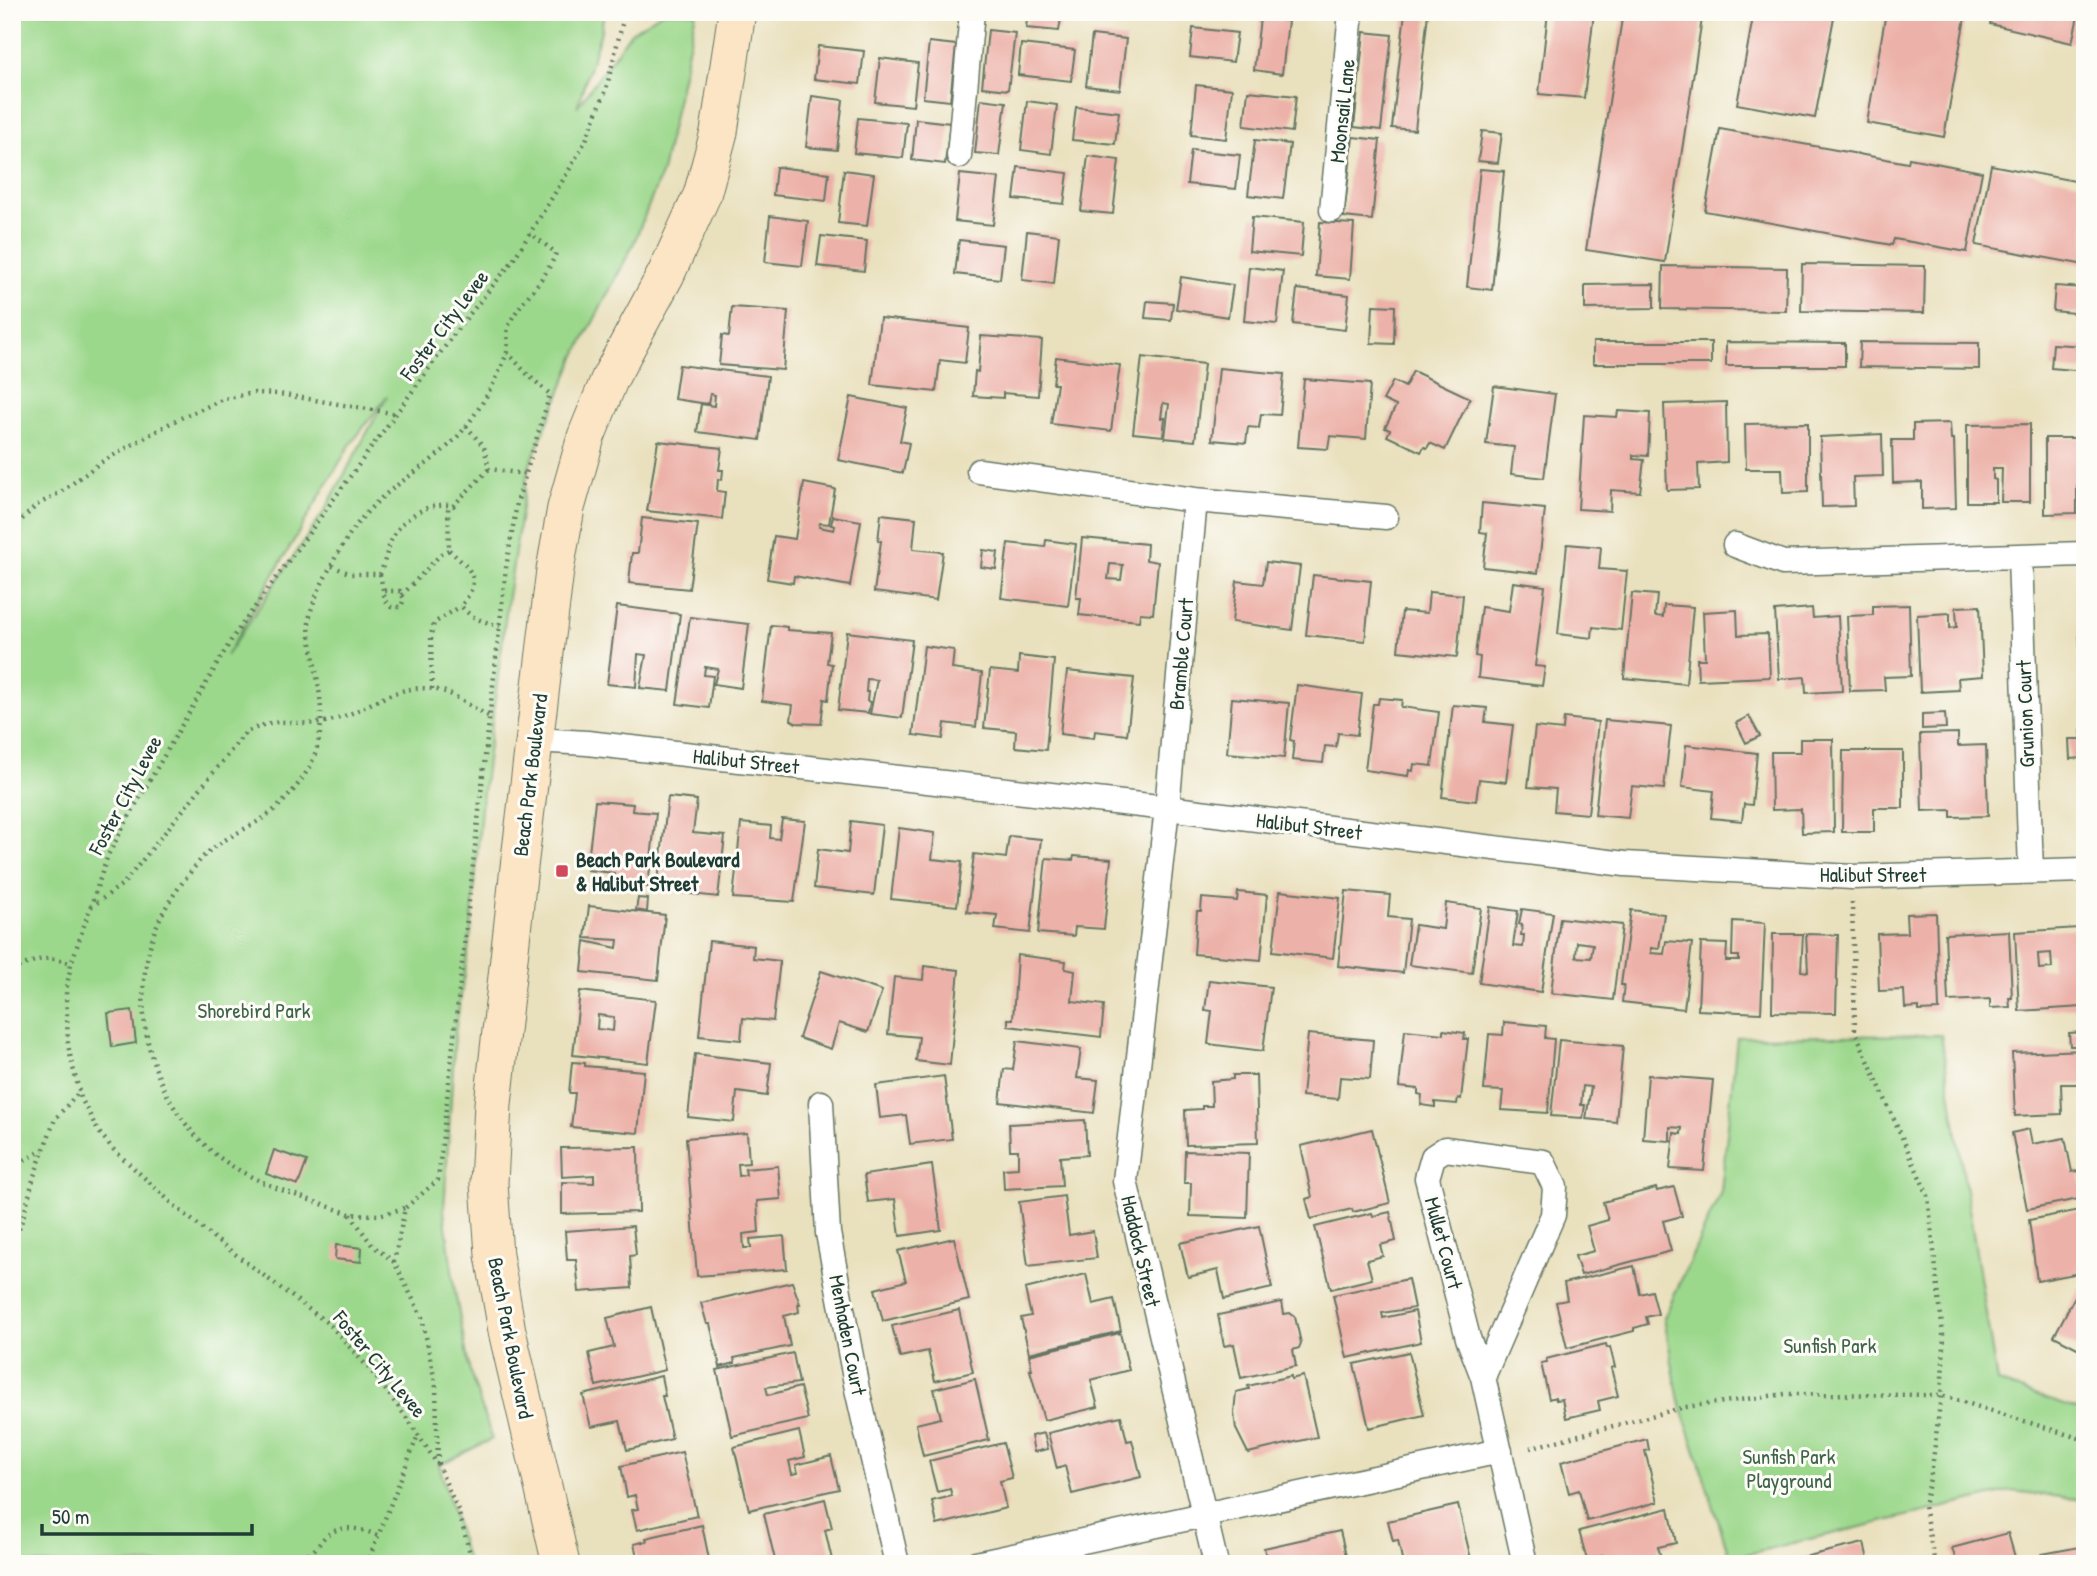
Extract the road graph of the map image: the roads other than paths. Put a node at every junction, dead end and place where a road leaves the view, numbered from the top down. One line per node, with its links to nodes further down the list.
1 (737, 12): 12 (main road, Beach Park Boulevard)
2 (972, 12): 4 (street)
3 (1352, 12): 5 (street, Moonsail Lane)
4 (959, 156)
5 (1332, 210)
6 (979, 471): 7 (street)
7 (1195, 500): 8 (street); 13 (street, Bramble Court)
8 (1386, 517)
9 (1735, 545): 11 (street)
10 (2085, 554): 11 (street)
11 (2020, 557): 15 (street, Grunion Court)
12 (535, 740): 13 (street, Halibut Street); 20 (main road, Beach Park Boulevard)
13 (1167, 808): 15 (street, Halibut Street); 19 (street, Haddock Street)
14 (2085, 870): 15 (street, Halibut Street)
15 (2031, 871)
16 (821, 1104): 21 (street, Menhaden Court)
17 (1483, 1377): 17 (street, Mullet Court); 18 (street, Mullet Court)
18 (1500, 1451): 19 (street); 24 (street, Mullet Court)
19 (1205, 1514): 22 (street); 23 (street, Haddock Street)
20 (561, 1564)
21 (897, 1564)
22 (976, 1564)
23 (1216, 1564)
24 (1525, 1564)

